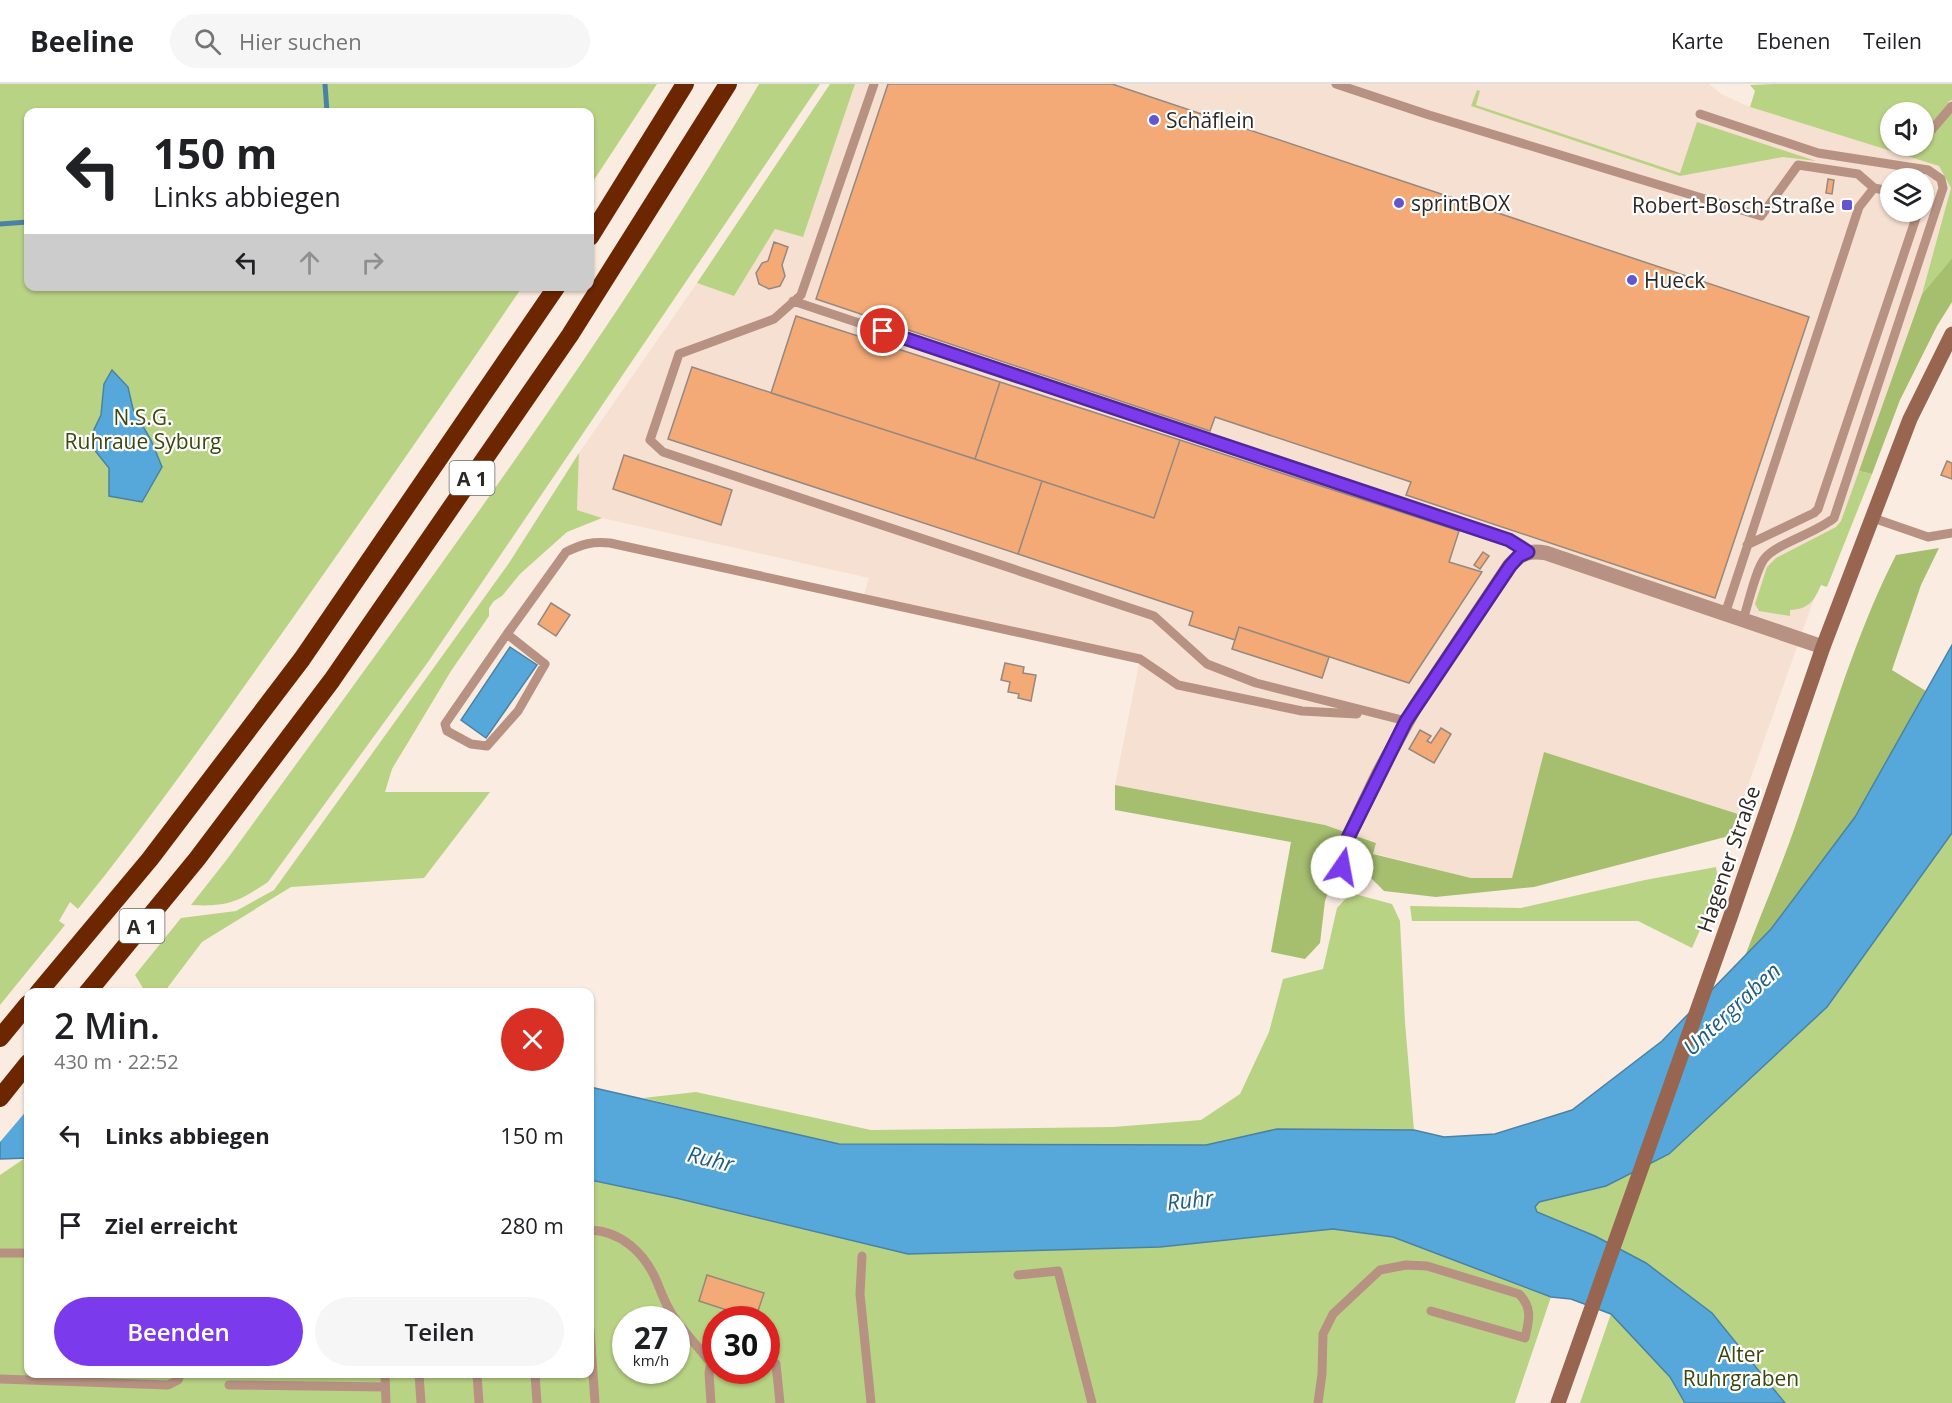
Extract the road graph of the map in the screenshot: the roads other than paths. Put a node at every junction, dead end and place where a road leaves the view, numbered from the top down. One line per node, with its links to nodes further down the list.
1 (685, 84): 11 (highway)
2 (728, 84): 27 (highway, A 1)
3 (874, 84): 13 (lane)
4 (1336, 84): 8 (lane)
5 (1952, 106): 7 (lane)
6 (1700, 114): 20 (lane)
7 (1934, 127)
8 (1874, 188): 9 (lane); 17 (lane)
9 (1880, 189)
10 (1914, 222): 17 (lane)
11 (594, 231)
12 (555, 291): 26 (highway, A 1)
13 (793, 301): 18 (lane); 23 (lane)
14 (1952, 334): 15 (main road, Hagener Straße)
15 (1873, 518): 16 (lane); 22 (main road, Hagener Straße)
16 (1952, 533)
17 (1748, 544): 19 (lane)
18 (1528, 552): 19 (street); 24 (street)
19 (1725, 614): 20 (street)
20 (1743, 620): 22 (street)
21 (507, 634): 21 (lane); 23 (lane)
22 (1823, 647): 62 (main road, Hagener Straße)
23 (1378, 714): 24 (lane)
24 (1406, 721): 25 (street)
25 (1349, 885)
26 (42, 988)
27 (91, 988)
28 (24, 1009): 29 (highway)
29 (0, 1038)
30 (24, 1069): 31 (highway)
31 (0, 1098)
32 (594, 1230): 37 (lane)
33 (0, 1253): 34 (lane)
34 (24, 1253)
35 (862, 1256): 59 (lane)
36 (1018, 1275): 60 (lane)
37 (668, 1306)
38 (1431, 1311): 61 (lane)
39 (690, 1337): 40 (lane)
40 (702, 1351)
41 (178, 1378): 47 (lane)
42 (385, 1378): 51 (lane)
43 (419, 1378): 53 (lane)
44 (477, 1378): 54 (lane)
45 (535, 1378): 55 (lane)
46 (593, 1378): 56 (lane)
47 (0, 1379)
48 (710, 1384): 57 (lane)
49 (778, 1384): 58 (lane)
50 (230, 1385): 51 (lane)
51 (386, 1388): 52 (lane)
52 (386, 1403)
53 (421, 1403)
54 (479, 1403)
55 (537, 1403)
56 (595, 1403)
57 (711, 1403)
58 (780, 1403)
59 (872, 1403)
60 (1092, 1403)
61 (1318, 1403)
62 (1558, 1403)

